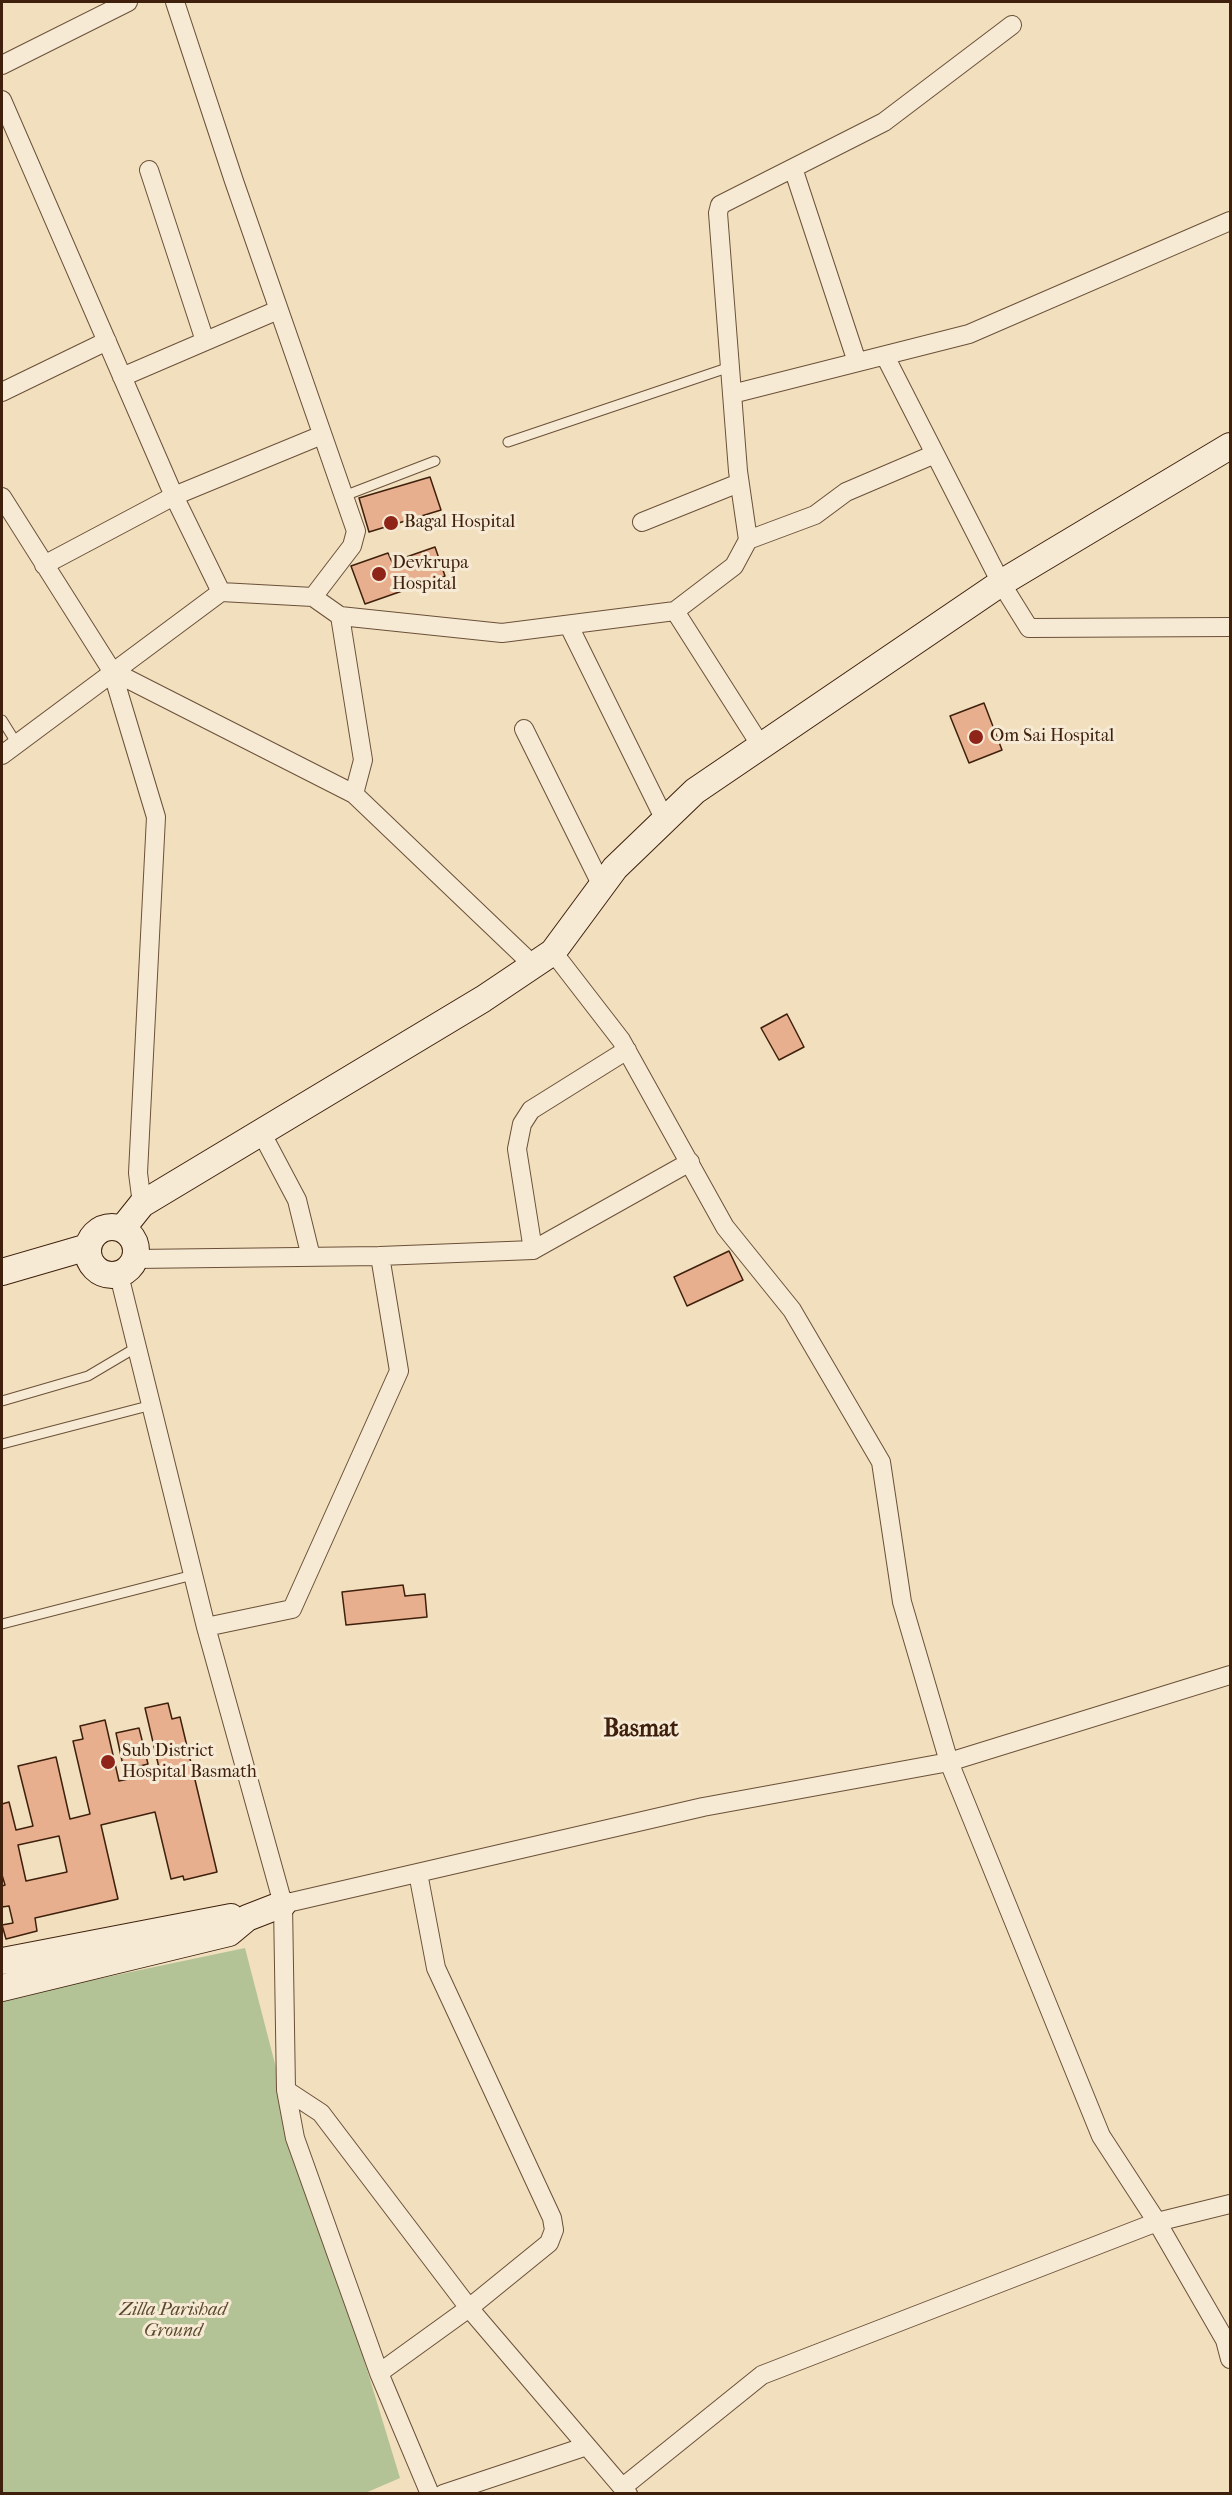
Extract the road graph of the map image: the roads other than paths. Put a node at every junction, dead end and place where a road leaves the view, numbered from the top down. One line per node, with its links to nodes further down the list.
1 (128, 2): 4 (street)
2 (175, 2): 9 (street)
3 (1012, 25): 6 (street)
4 (2, 64)
5 (2, 100): 10 (street)
6 (793, 168): 13 (street); 14 (street)
7 (149, 170): 11 (street)
8 (1230, 221): 12 (street)
9 (278, 310): 11 (street); 18 (street)
10 (107, 341): 15 (street); 16 (street)
11 (205, 341): 15 (street)
12 (885, 356): 13 (street); 21 (street)
13 (857, 362): 17 (street)
14 (729, 367): 17 (street); 19 (lane)
15 (122, 376): 24 (street)
16 (2, 392)
17 (732, 394): 23 (street)
18 (322, 435): 24 (street); 25 (street)
19 (508, 442)
20 (1230, 446): 30 (main road)
21 (935, 454): 28 (street); 30 (street)
22 (435, 461): 25 (lane)
23 (739, 483): 27 (street); 28 (street)
24 (174, 496): 29 (street); 31 (street)
25 (344, 496): 32 (street)
26 (2, 497): 29 (street)
27 (642, 522)
28 (748, 540): 33 (street)
29 (44, 565): 37 (street)
30 (1001, 583): 36 (street); 41 (main road)
31 (221, 592): 32 (street); 37 (street)
32 (313, 597): 34 (street)
33 (675, 611): 35 (street); 41 (street)
34 (340, 616): 35 (street); 43 (street)
35 (569, 626): 44 (street)
36 (1230, 627)
37 (112, 671): 40 (street); 43 (street); 50 (street)
38 (2, 720): 40 (lane)
39 (524, 729): 45 (street)
40 (17, 744): 42 (street)
41 (761, 746): 44 (main road)
42 (2, 755)
43 (354, 794): 46 (street)
44 (665, 820): 45 (main road)
45 (602, 886): 46 (main road)
46 (543, 958): 47 (street); 48 (main road)
47 (627, 1050): 49 (street); 53 (street)
48 (261, 1132): 50 (main road); 55 (street)
49 (690, 1162): 53 (street); 66 (street)
50 (142, 1204): 51 (main road)
51 (122, 1229): 52 (main road); 56 (main road)
52 (88, 1247): 56 (main road); 57 (main road)
53 (533, 1250): 54 (street)
54 (380, 1256): 55 (street); 64 (street)
55 (310, 1257): 56 (street)
56 (127, 1267): 58 (street)
57 (2, 1272)
58 (137, 1347): 59 (lane); 60 (street)
59 (2, 1401)
60 (152, 1406): 61 (lane); 62 (street)
61 (2, 1444)
62 (193, 1575): 63 (lane); 64 (street)
63 (2, 1624)
64 (206, 1627): 68 (street)
65 (1230, 1675): 66 (street)
66 (949, 1762): 67 (street); 74 (street)
67 (418, 1873): 68 (street); 75 (street)
68 (283, 1904): 69 (main road); 72 (street)
69 (247, 1918): 70 (main road); 71 (main road)
70 (2, 1961)
71 (2, 1988)
72 (286, 2090): 75 (street); 77 (street)
73 (1230, 2204): 74 (street)
74 (1157, 2222): 76 (street); 79 (street)
75 (469, 2307): 77 (street); 78 (street)
76 (1230, 2359)
77 (379, 2373): 80 (street)
78 (587, 2446): 79 (street); 81 (street)
79 (626, 2490)
80 (430, 2493)
81 (443, 2493)

